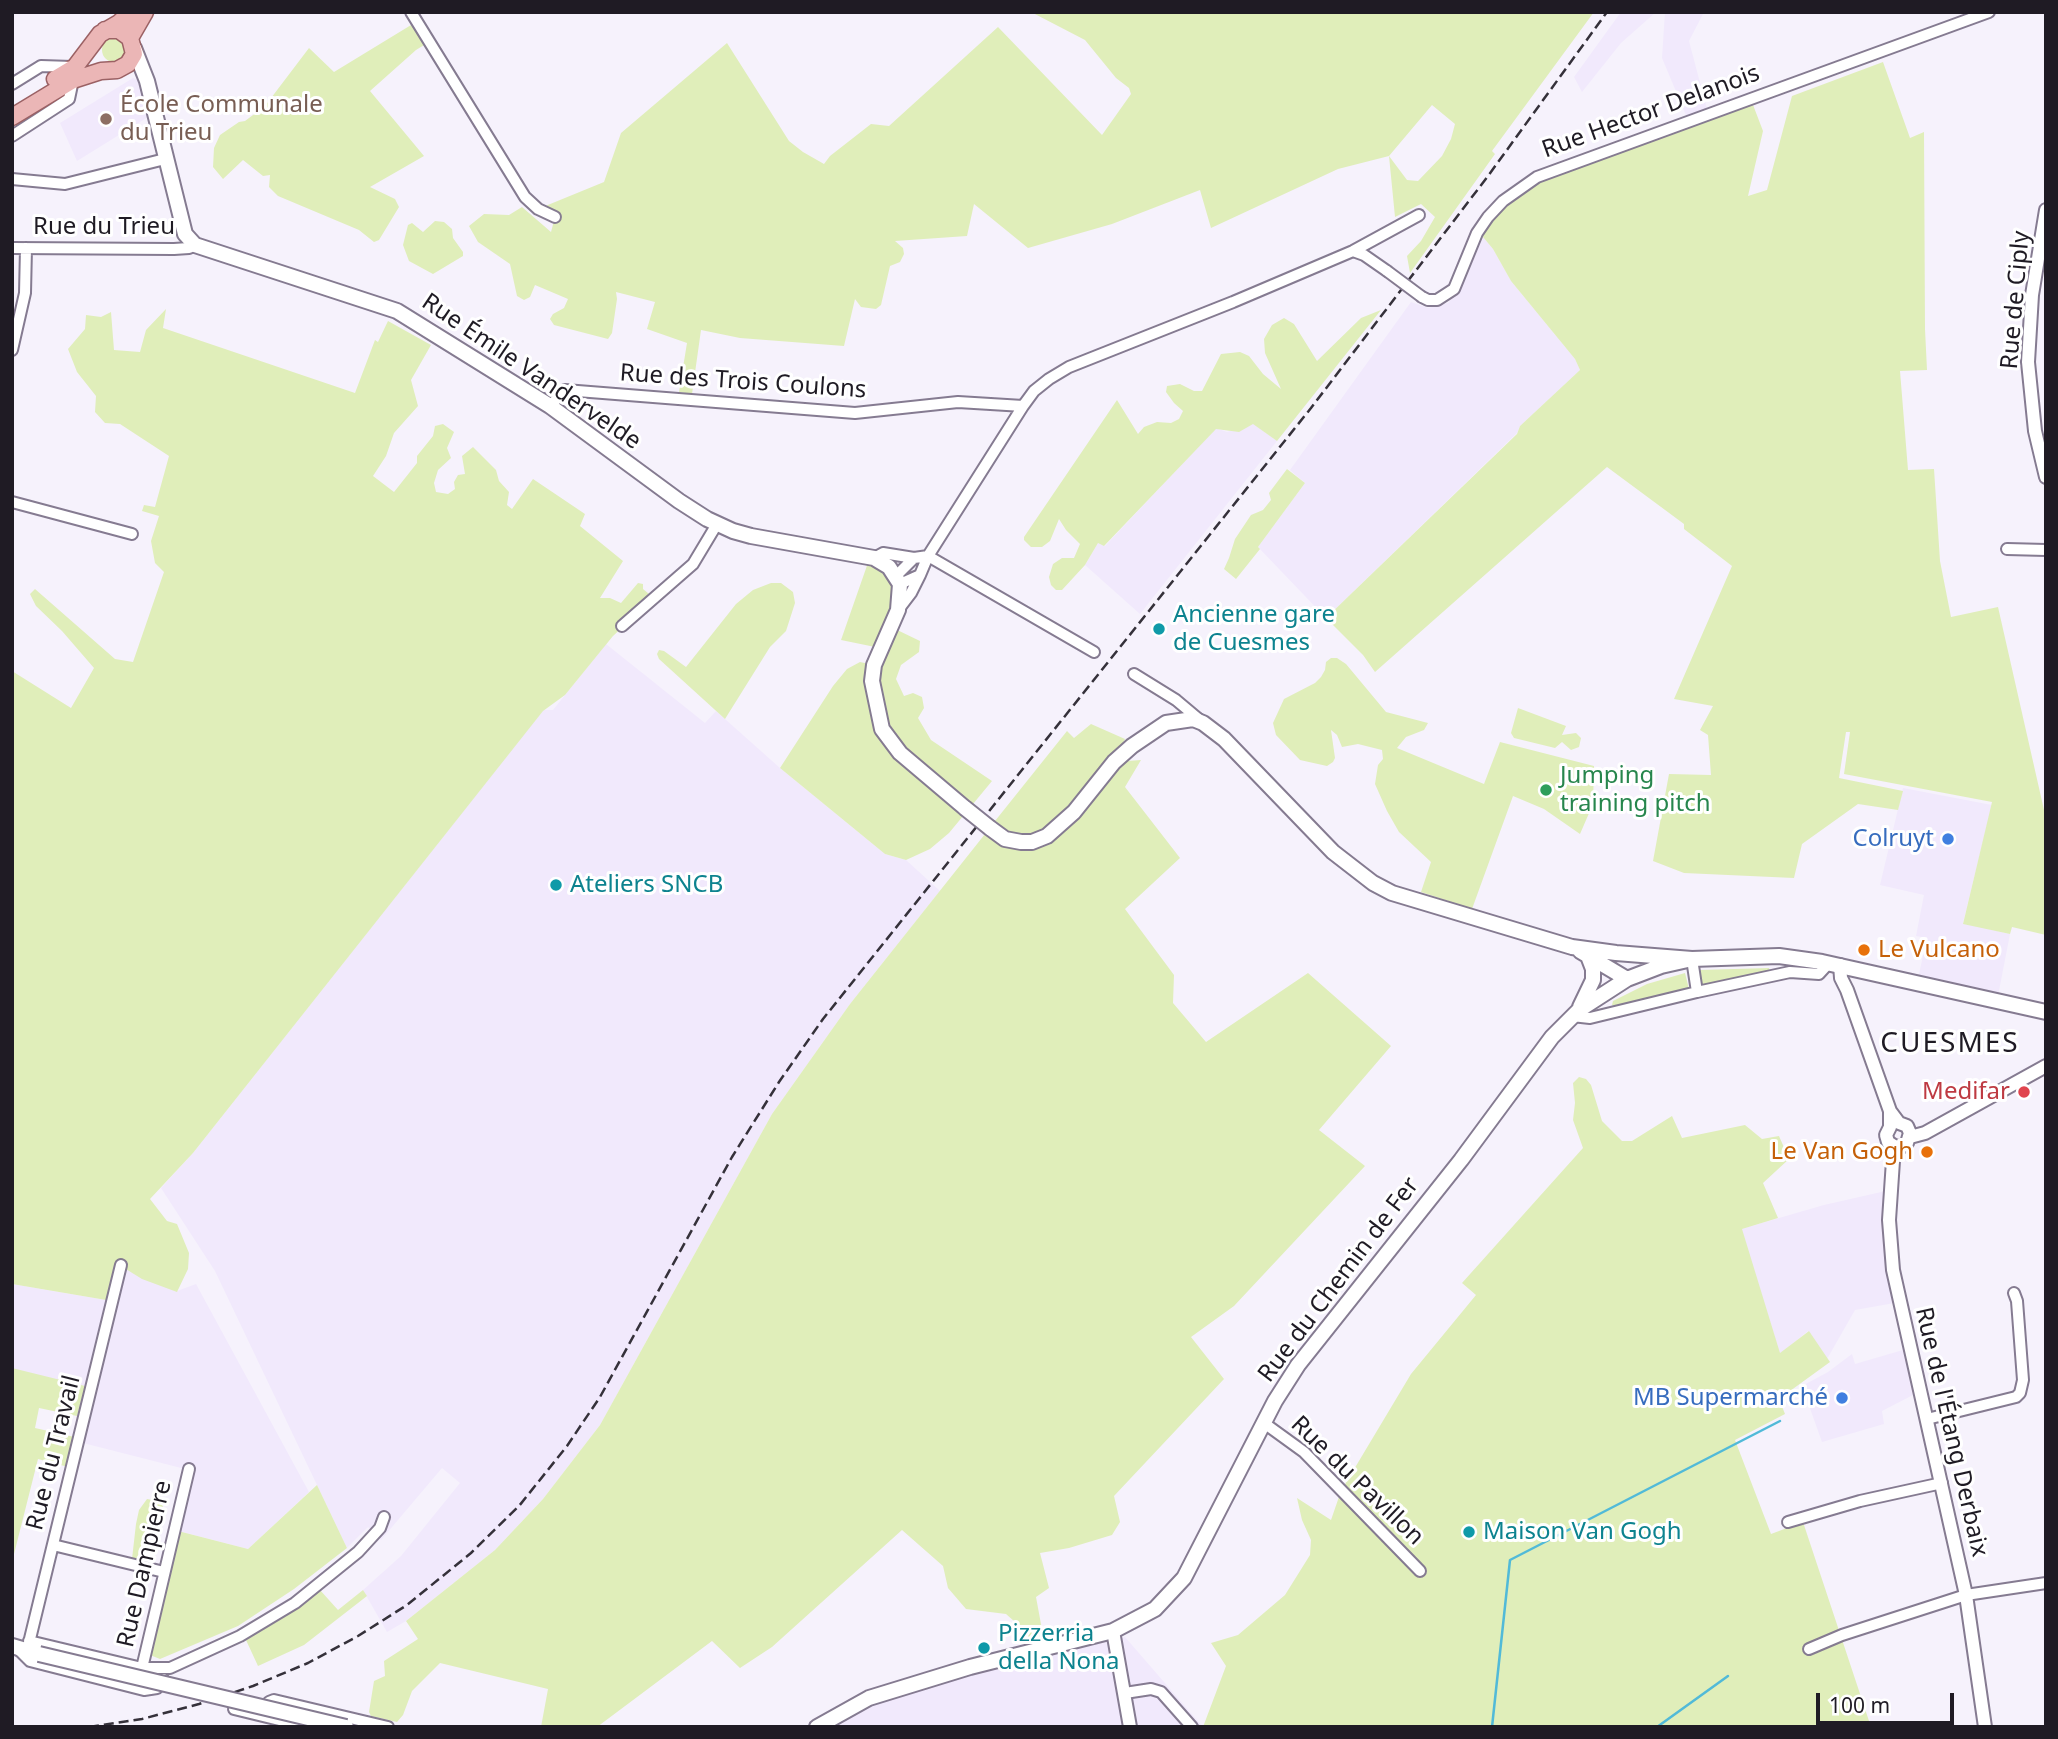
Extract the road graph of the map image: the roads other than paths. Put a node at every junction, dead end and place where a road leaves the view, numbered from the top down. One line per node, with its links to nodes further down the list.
1 (130, 12): 5 (main road)
2 (145, 12): 6 (main road)
3 (411, 12): 18 (street)
4 (1989, 12): 22 (street, Rue Hector Delanois, bridge)
5 (100, 35): 6 (main road); 7 (main road); 8 (main road)
6 (132, 43): 7 (main road); 9 (main road)
7 (116, 69): 8 (main road); 9 (main road)
8 (74, 73): 10 (street); 11 (main road); 12 (main road); 13 (street)
9 (147, 81): 14 (main road)
10 (12, 84)
11 (12, 106)
12 (12, 117)
13 (12, 136)
14 (165, 159): 15 (street); 19 (main road)
15 (12, 178)
16 (2046, 209): 26 (street, Rue de Ciply)
17 (1419, 215): 22 (street)
18 (555, 216)
19 (195, 245): 21 (street, Rue du Trieu); 24 (main road, Rue Émile Vandervelde)
20 (12, 248): 21 (street, Rue du Trieu)
21 (26, 248): 23 (street)
22 (1353, 251): 25 (street)
23 (12, 350)
24 (550, 406): 25 (street, Rue des Trois Coulons); 28 (main road, Rue Émile Vandervelde)
25 (1023, 406): 32 (street)
26 (2046, 477)
27 (12, 502): 29 (street)
28 (717, 524): 33 (main road, Rue Émile Vandervelde); 38 (street)
29 (132, 534)
30 (2007, 549): 31 (street)
31 (2046, 551)
32 (928, 556): 34 (street, Rue Émile Vandervelde); 35 (street); 39 (street)
33 (874, 558): 34 (street, Rue Émile Vandervelde); 36 (main road, Rue Émile Vandervelde)
34 (914, 558): 36 (street)
35 (920, 575): 36 (street); 37 (street)
36 (898, 580): 37 (main road)
37 (898, 610): 41 (main road, bridge)
38 (622, 626)
39 (1094, 652)
40 (1134, 674): 41 (street)
41 (1203, 723): 42 (main road)
42 (1572, 947): 43 (main road); 44 (main road)
43 (1616, 953): 45 (main road); 48 (main road)
44 (1588, 956): 48 (main road); 51 (main road)
45 (1692, 959): 46 (main road); 48 (main road, Rue du Chemin de Fer); 50 (street)
46 (1835, 964): 47 (main road); 49 (street); 50 (street)
47 (1857, 968): 49 (street); 52 (main road)
48 (1627, 979): 51 (main road, Rue du Chemin de Fer)
49 (1847, 990): 54 (street)
50 (1698, 992): 51 (street)
51 (1575, 1013): 60 (main road, Rue du Chemin de Fer)
52 (2044, 1014)
53 (2046, 1066): 55 (street)
54 (1894, 1125): 55 (street); 56 (street)
55 (1910, 1138): 56 (street)
56 (1894, 1146): 59 (street, Rue de l'Étang Derbaix)
57 (121, 1265): 65 (street, Rue du Travail)
58 (2014, 1293): 59 (street)
59 (1927, 1419): 62 (street, Rue de l'Étang Derbaix)
60 (1264, 1423): 66 (street, Rue du Pavillon); 70 (main road, Rue du Chemin de Fer)
61 (189, 1469): 67 (street, Rue Dampierre)
62 (1942, 1483): 64 (street); 69 (street, Rue de l'Étang Derbaix)
63 (384, 1517): 74 (street)
64 (1788, 1522)
65 (53, 1545): 67 (street); 71 (street, Rue du Travail)
66 (1420, 1571)
67 (164, 1572): 73 (street, Rue Dampierre)
68 (2046, 1583): 69 (street)
69 (1966, 1595): 72 (street); 84 (street, Rue de l'Étang Derbaix)
70 (1113, 1631): 75 (street); 81 (main road, Rue du Chemin de Fer)
71 (25, 1648): 73 (street); 74 (street); 79 (main road, bridge)
72 (1809, 1648)
73 (142, 1668): 74 (street)
74 (170, 1668)
75 (1125, 1693): 82 (street); 83 (street)
76 (233, 1709): 77 (street)
77 (265, 1716): 78 (street); 80 (street)
78 (308, 1727)
79 (346, 1727)
80 (388, 1727)
81 (817, 1727)
82 (1130, 1727)
83 (1192, 1727)
84 (1985, 1727)

